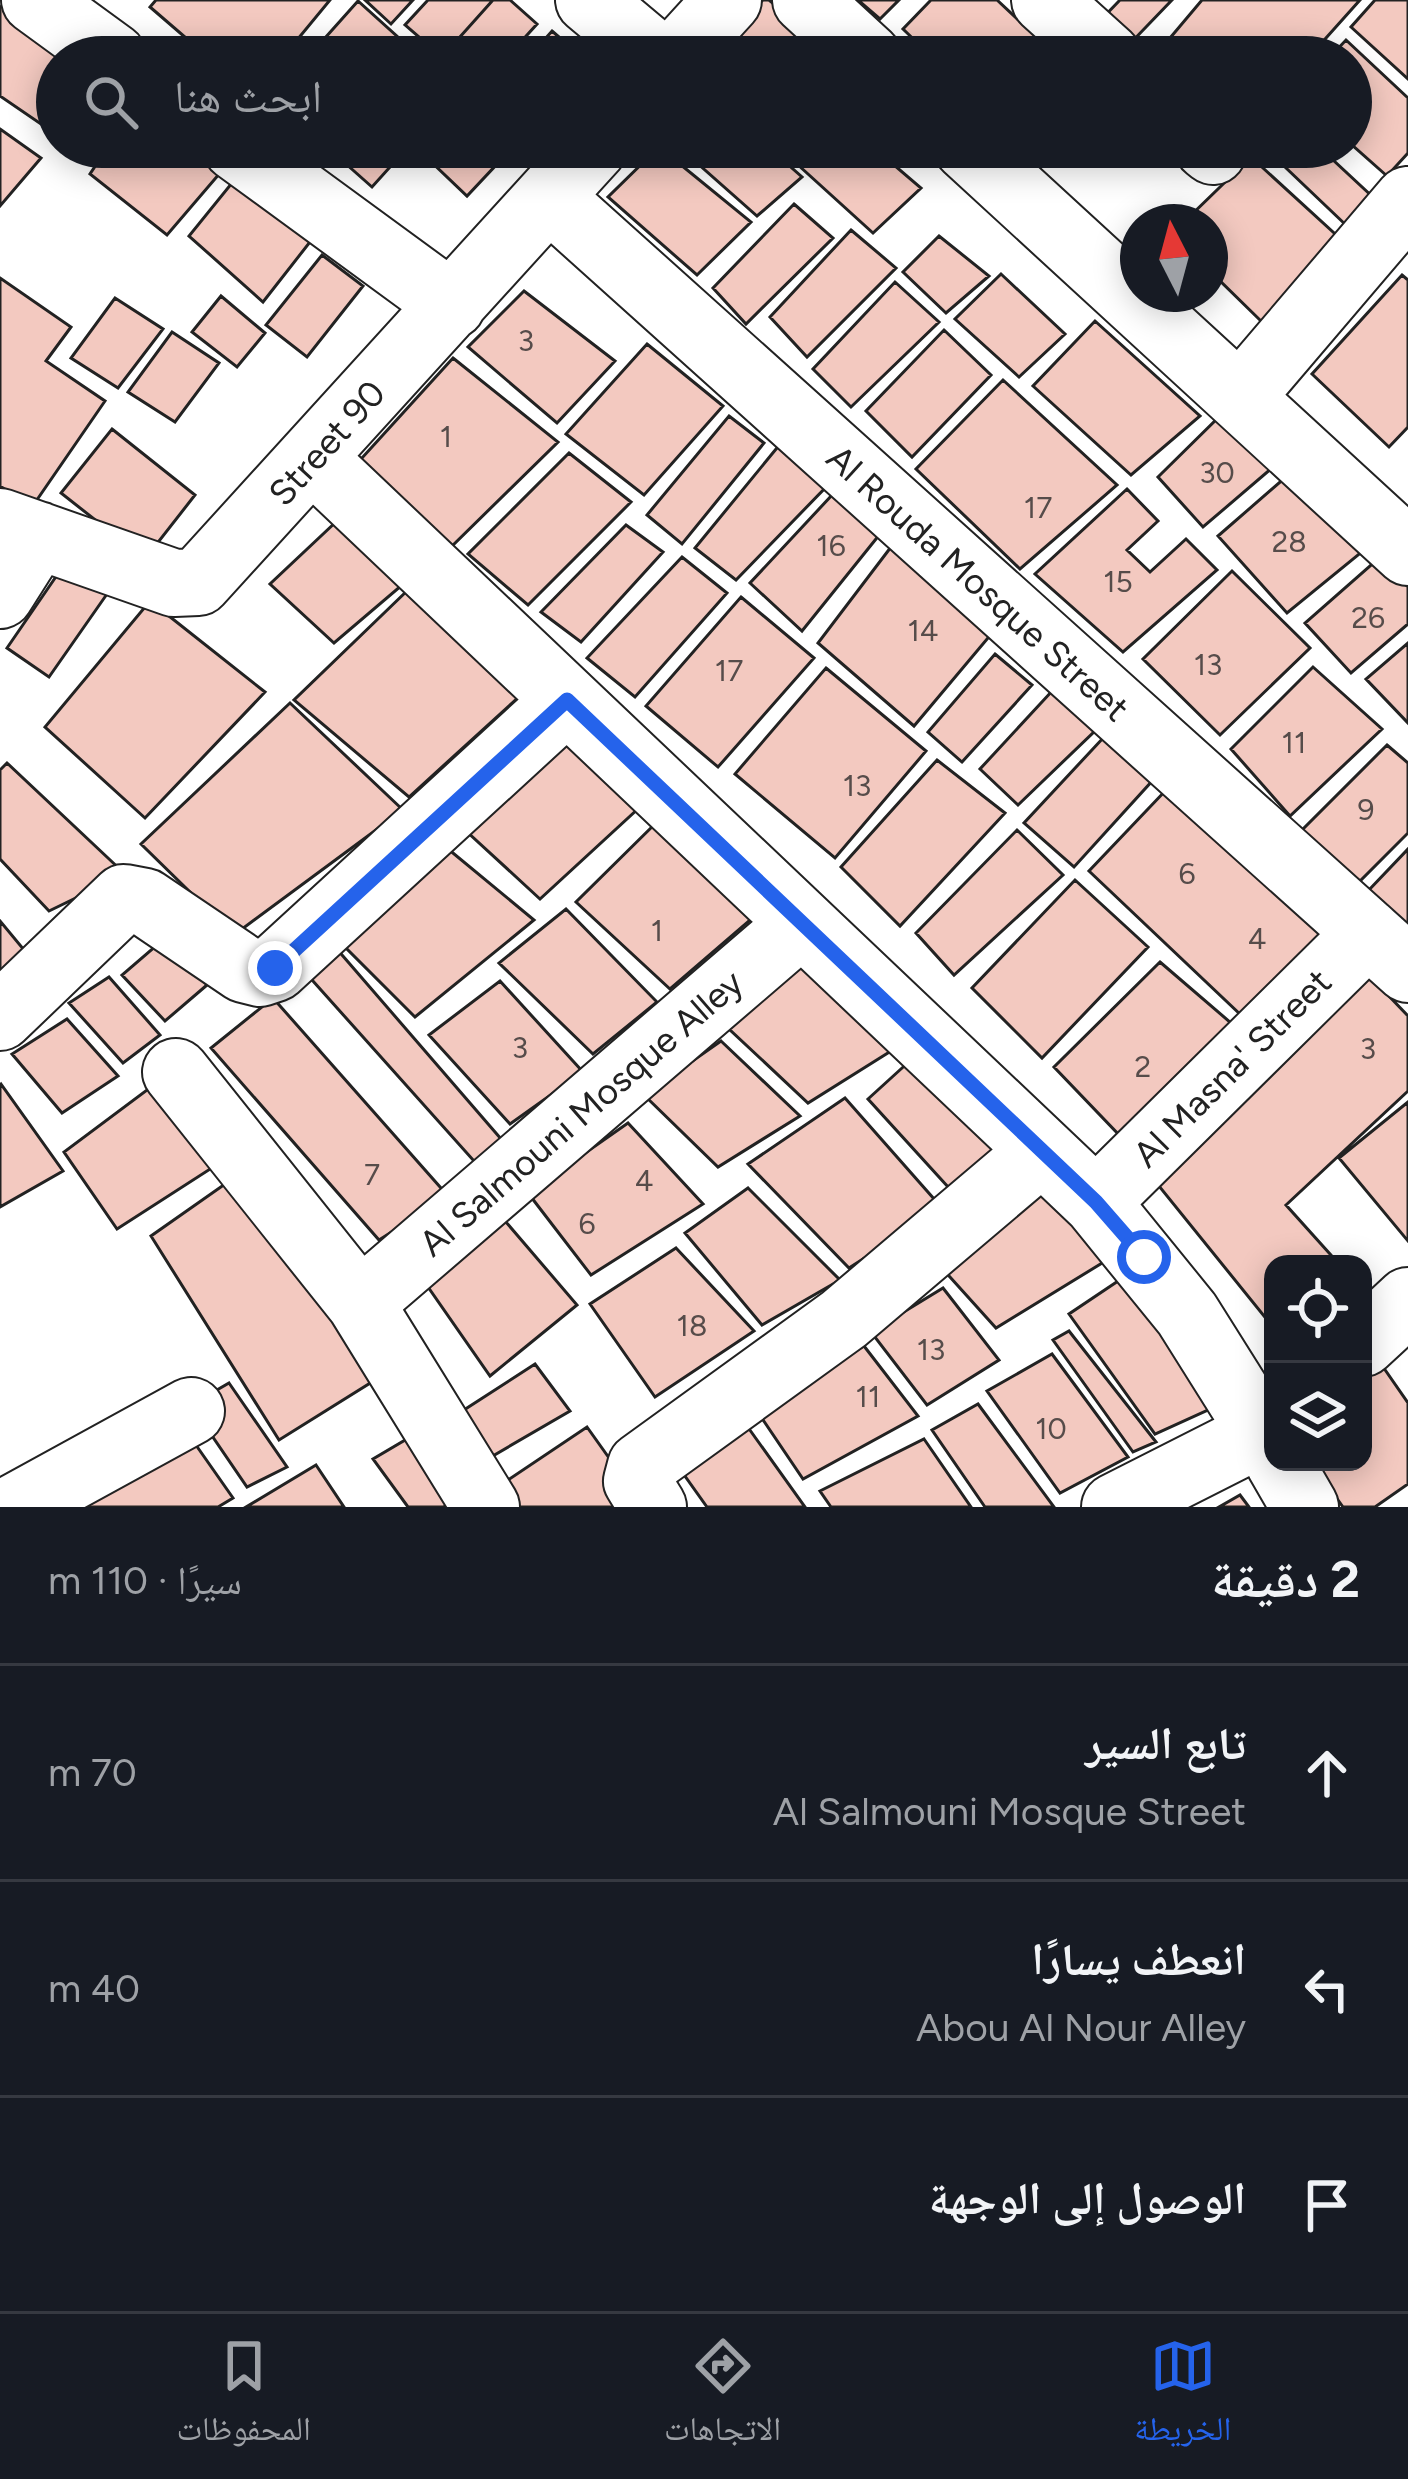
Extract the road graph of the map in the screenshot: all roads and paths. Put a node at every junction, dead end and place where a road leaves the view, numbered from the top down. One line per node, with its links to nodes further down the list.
1 (35, 0): 6 (street)
2 (589, 0): 7 (street)
3 (728, 0): 8 (street)
4 (806, 0): 9 (street)
5 (1045, 0): 10 (street)
6 (84, 36)
7 (632, 36)
8 (695, 36)
9 (845, 36)
10 (1085, 36)
11 (265, 168): 16 (street)
12 (575, 168): 14 (street, Street 90)
13 (990, 168): 17 (street)
14 (549, 197): 16 (street, Street 90); 24 (street, Al Rouda Mosque Street)
15 (1408, 200): 17 (street)
16 (452, 304): 18 (street, Street 90)
17 (1241, 396): 20 (street)
18 (313, 459): 19 (street, Street 90); 22 (street)
19 (19, 528): 21 (street)
20 (1408, 552)
21 (0, 595)
22 (567, 700): 23 (street); 25 (street)
23 (802, 922): 27 (street); 30 (street, Al Salmouni Mosque Alley)
24 (1388, 951): 28 (street, Al Masna' Street)
25 (0, 1017)
26 (176, 1072): 30 (street)
27 (1042, 1150): 28 (street); 38 (street)
28 (1096, 1202): 33 (street)
29 (1408, 1301): 31 (street)
30 (360, 1304): 37 (street)
31 (1372, 1335)
32 (191, 1411): 36 (street)
33 (1264, 1432)
34 (1264, 1447): 39 (street)
35 (1286, 1471): 40 (street)
36 (16, 1507)
37 (486, 1507)
38 (653, 1507)
39 (1115, 1507)
40 (1305, 1507)

